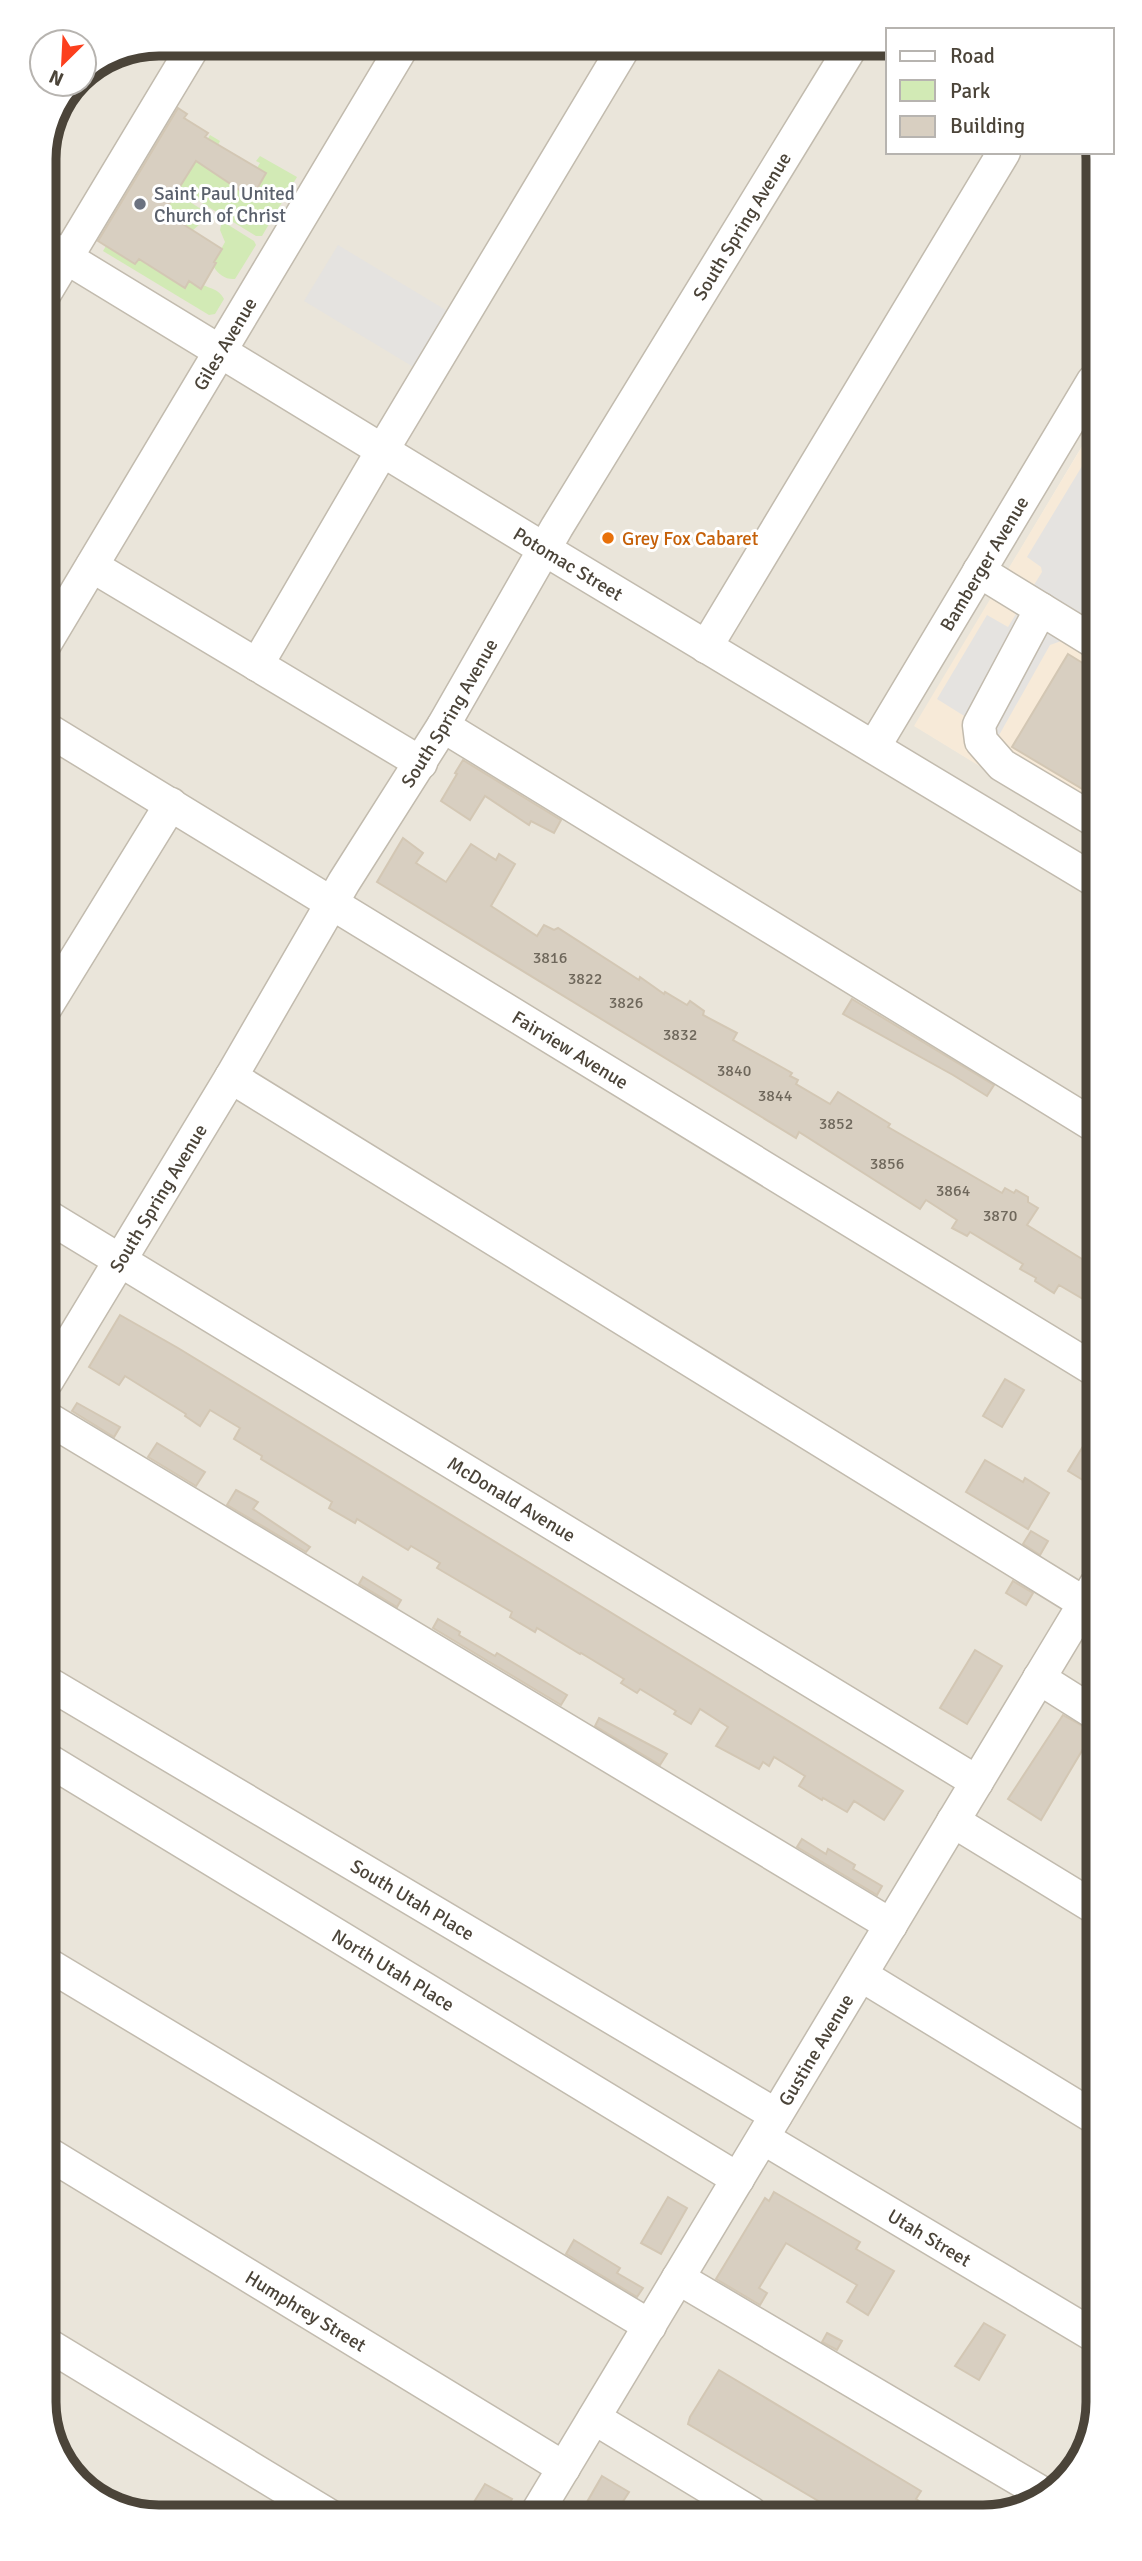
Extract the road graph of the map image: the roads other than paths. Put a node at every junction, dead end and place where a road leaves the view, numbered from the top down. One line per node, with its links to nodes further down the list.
1 (187, 56): 6 (street)
2 (397, 56): 7 (street, Giles Avenue)
3 (619, 56): 9 (street)
4 (846, 56): 10 (street, South Spring Avenue)
5 (1003, 154): 16 (street)
6 (56, 251): 7 (street, Potomac Street)
7 (220, 352): 9 (street, Potomac Street); 11 (street, Giles Avenue)
8 (1086, 393): 12 (street, Bamberger Avenue)
9 (382, 451): 10 (street, Potomac Street); 17 (street)
10 (544, 549): 16 (street, Potomac Street); 18 (street, South Spring Avenue)
11 (92, 566): 14 (street, Giles Avenue); 17 (street)
12 (979, 571): 13 (street); 20 (street, Bamberger Avenue)
13 (1041, 609): 15 (street); 23 (street)
14 (56, 626)
15 (1086, 637)
16 (706, 647): 20 (street, Potomac Street)
17 (257, 665): 21 (street)
18 (443, 726): 21 (street, South Spring Avenue); 28 (street)
19 (56, 733): 22 (street, Fairview Avenue)
20 (874, 747): 24 (street, Potomac Street)
21 (421, 763): 25 (street, South Spring Avenue)
22 (172, 804): 25 (street, Fairview Avenue); 26 (street)
23 (1086, 815)
24 (1086, 875)
25 (331, 904): 27 (street, South Spring Avenue); 31 (street, Fairview Avenue)
26 (56, 991)
27 (231, 1077): 30 (street, South Spring Avenue); 34 (street)
28 (1086, 1120)
29 (56, 1221): 30 (street, McDonald Avenue)
30 (120, 1260): 32 (street, South Spring Avenue); 40 (street, McDonald Avenue)
31 (1086, 1364)
32 (56, 1366)
33 (56, 1423): 43 (street)
34 (1086, 1592)
35 (1086, 1601): 36 (street, Gustine Avenue)
36 (1039, 1678): 38 (street); 40 (street, Gustine Avenue)
37 (56, 1688): 47 (street, South Utah Place)
38 (1086, 1708)
39 (56, 1765): 49 (street, North Utah Place)
40 (977, 1782): 41 (street, Gustine Avenue)
41 (953, 1821): 42 (street); 43 (street, Gustine Avenue)
42 (1086, 1902)
43 (891, 1925): 45 (street, Gustine Avenue)
44 (56, 1969): 51 (street)
45 (861, 1975): 46 (street); 47 (street, Gustine Avenue)
46 (1086, 2112)
47 (770, 2126): 49 (street, Gustine Avenue); 52 (street, Utah Street)
48 (56, 2158): 55 (street, Humphrey Street)
49 (737, 2179): 50 (street, Gustine Avenue)
50 (678, 2278): 51 (street, Gustine Avenue); 56 (street)
51 (650, 2326): 54 (street, Gustine Avenue)
52 (1086, 2330)
53 (56, 2350): 57 (street)
54 (594, 2418): 55 (street, Gustine Avenue); 59 (street)
55 (564, 2468): 58 (street, Gustine Avenue)
56 (1037, 2490)
57 (312, 2505)
58 (541, 2505)
59 (738, 2505)

